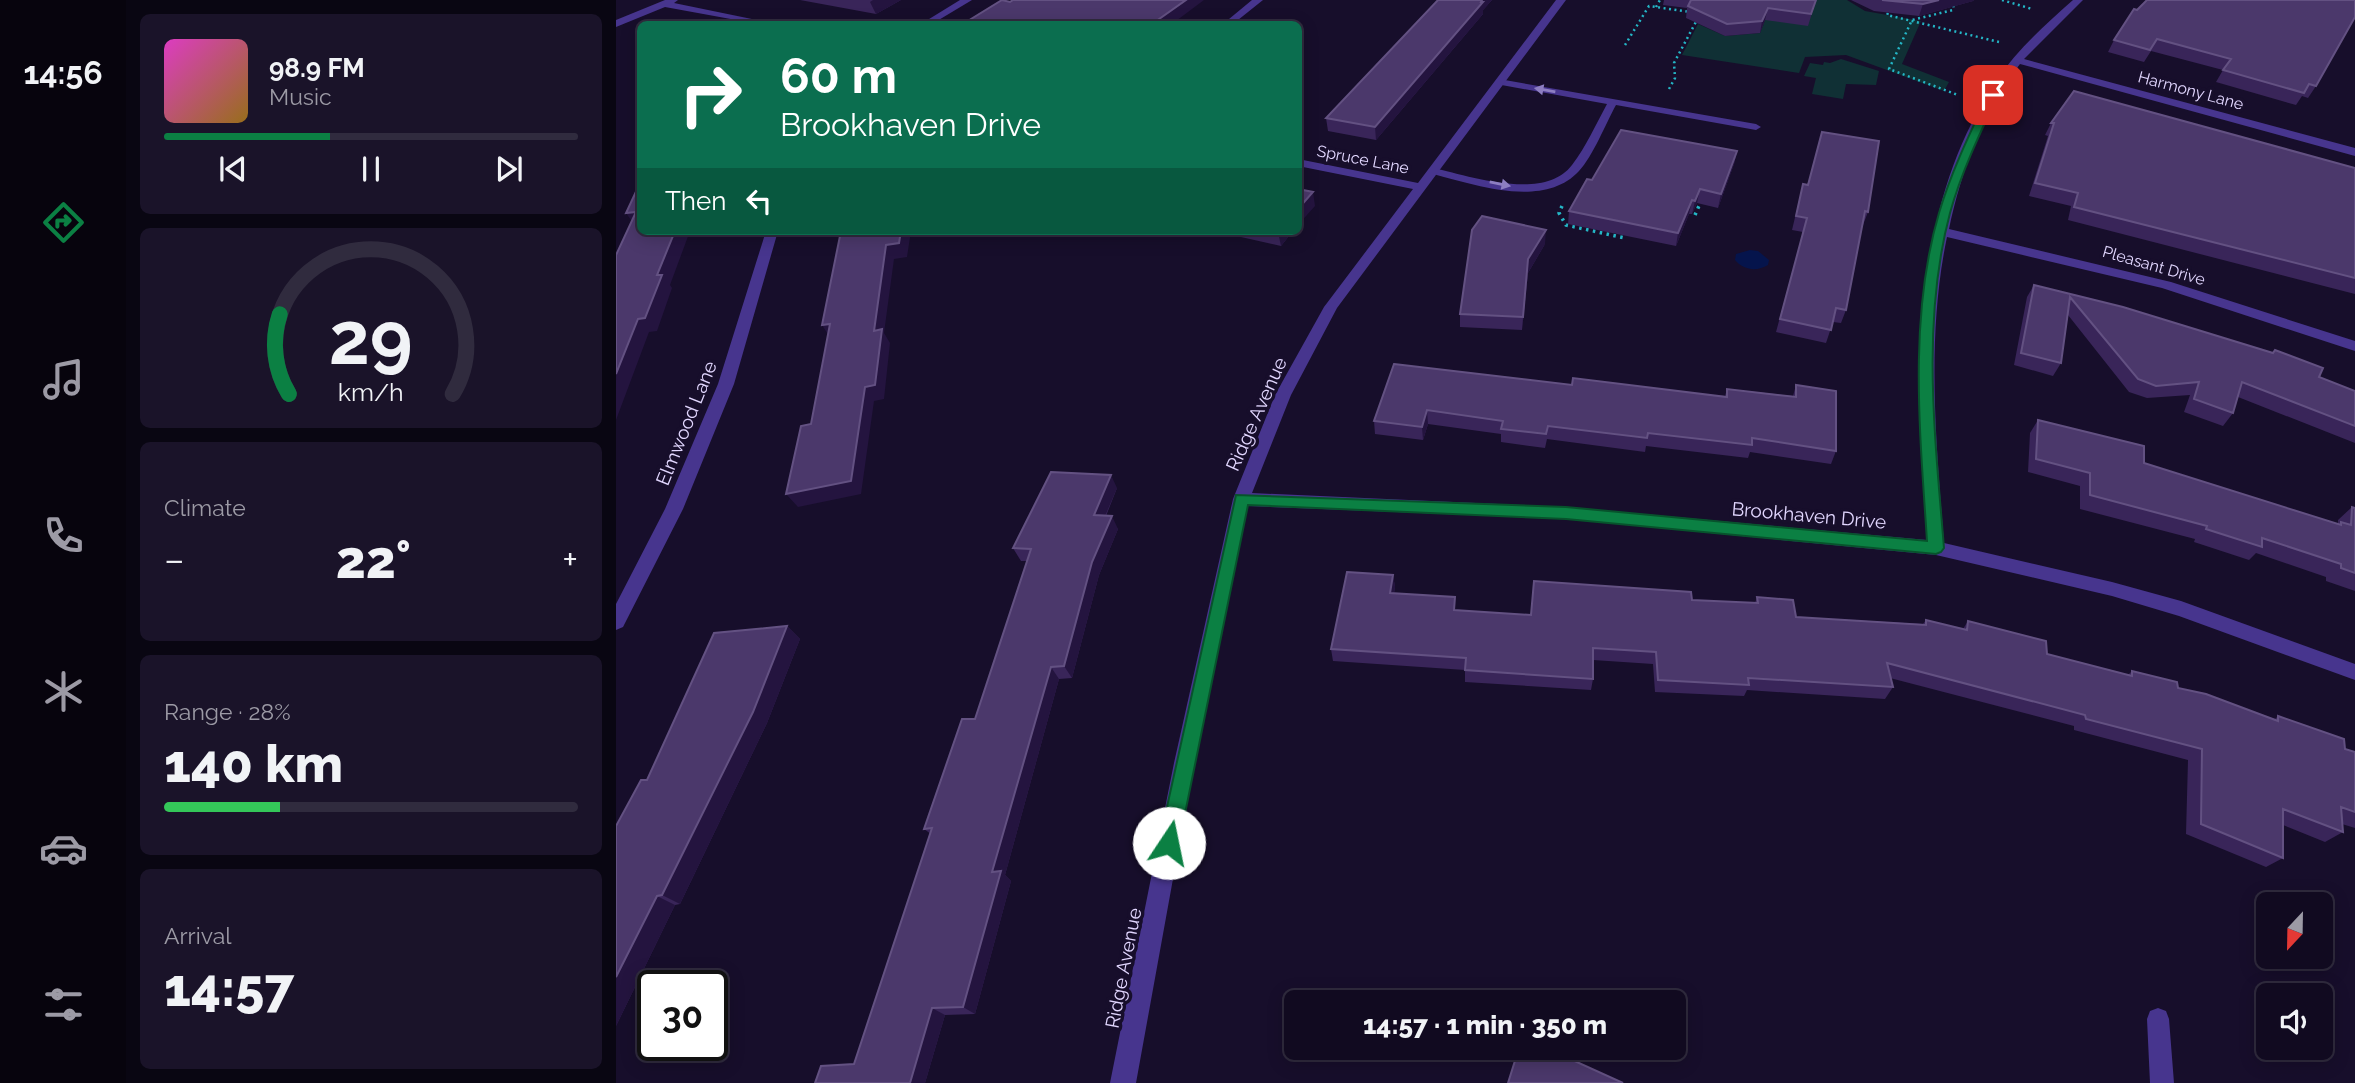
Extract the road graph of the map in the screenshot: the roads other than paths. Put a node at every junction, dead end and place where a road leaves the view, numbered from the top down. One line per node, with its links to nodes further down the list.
1 (967, 0): 7 (street)
2 (1258, 0): 8 (street)
3 (1561, 0): 11 (street, Ridge Avenue)
4 (2078, 0): 10 (street)
5 (669, 2): 6 (street); 9 (street)
6 (757, 21)
7 (931, 21)
8 (1232, 21)
9 (616, 24)
10 (2018, 60): 14 (street, Harmony Lane); 18 (street)
11 (1499, 82): 12 (lane, one-way to 11); 16 (street, Ridge Avenue)
12 (1613, 102): 13 (lane); 16 (lane, one-way to 12)
13 (1756, 127)
14 (2355, 152)
15 (1302, 163): 17 (street, Spruce Lane)
16 (1433, 171): 17 (street, Ridge Avenue)
17 (1422, 187): 21 (street, Ridge Avenue)
18 (1940, 231): 20 (street, Pleasant Drive); 22 (street)
19 (771, 235): 23 (street, Elmwood Lane)
20 (2355, 346)
21 (1241, 499): 22 (street, Brookhaven Drive); 26 (street, Ridge Avenue)
22 (1936, 548): 24 (street, Brookhaven Drive)
23 (616, 622)
24 (2355, 672)
25 (2158, 1019): 27 (lane)
26 (1123, 1083)
27 (2162, 1083)

